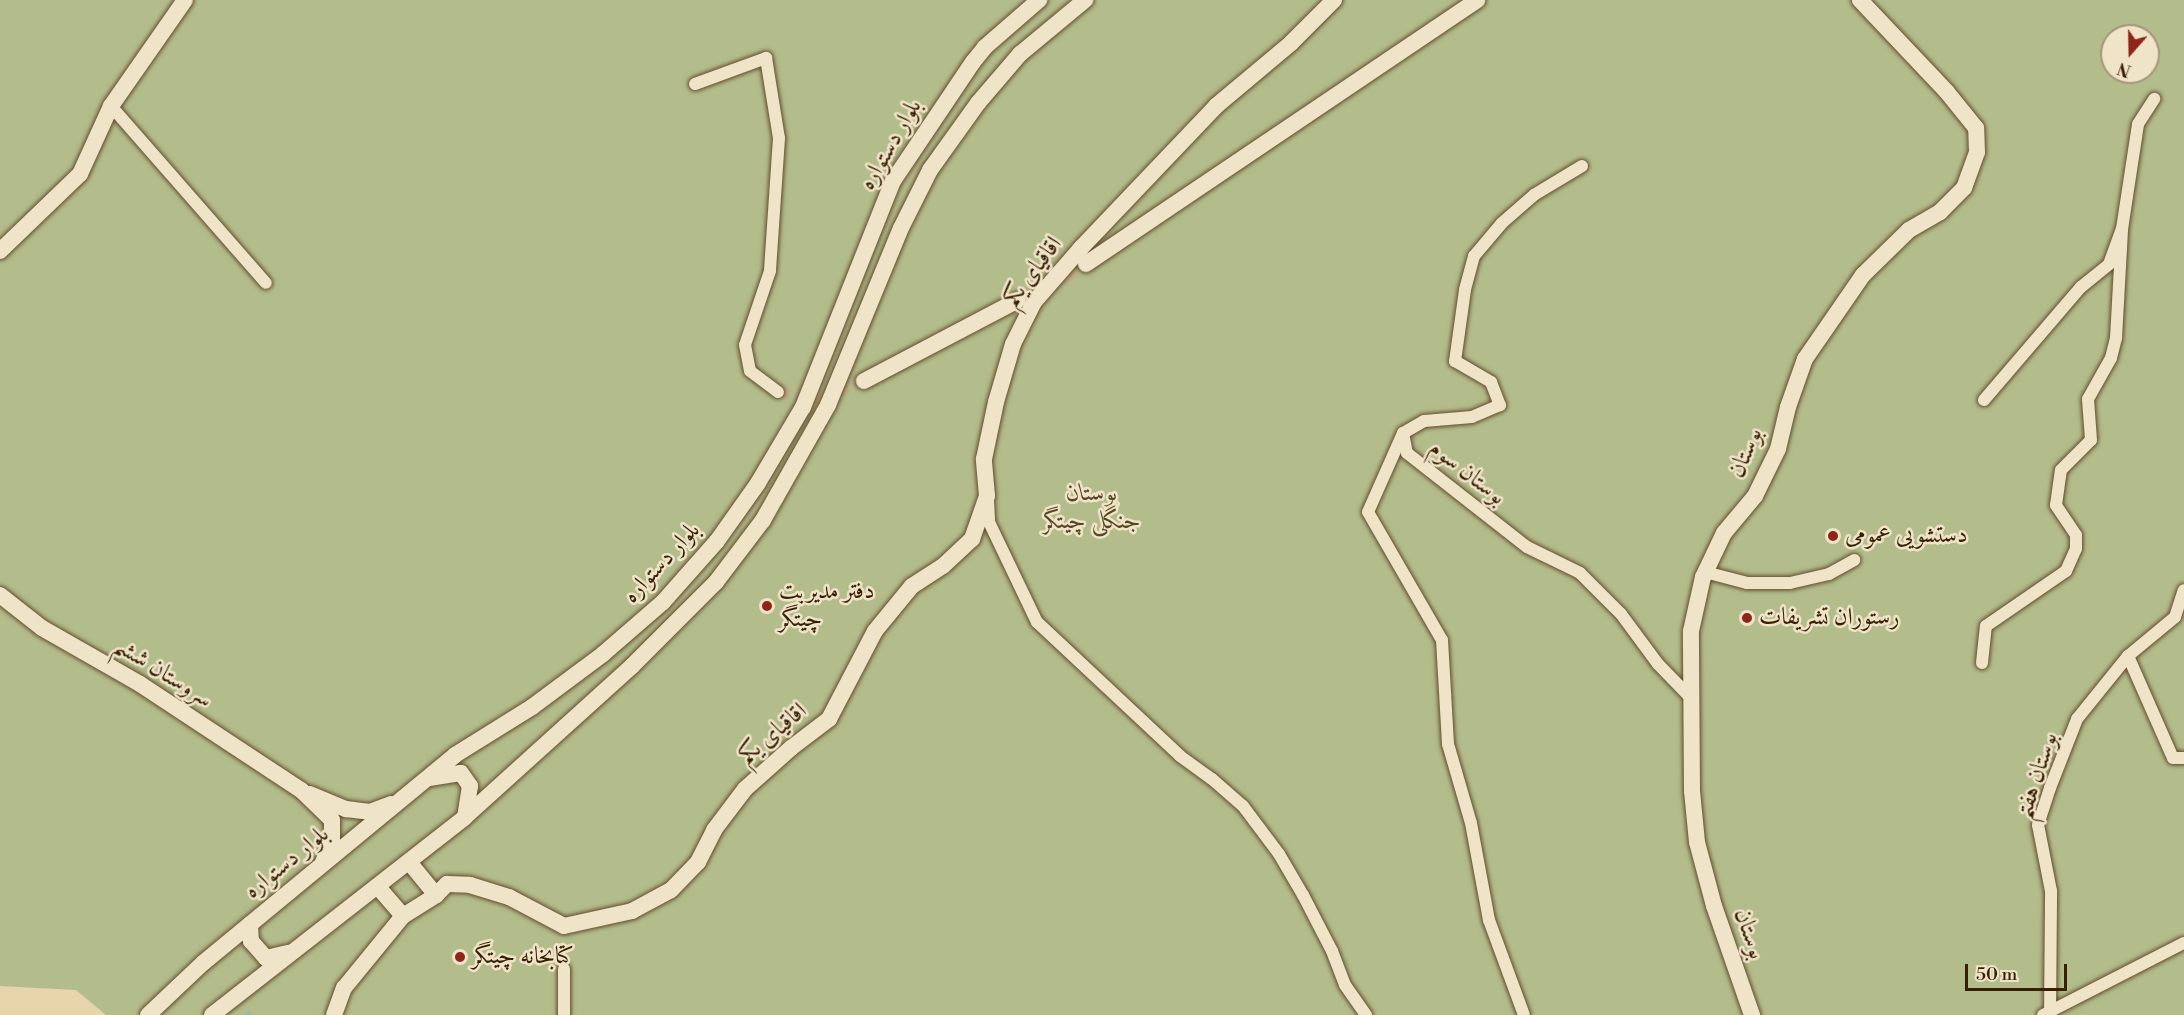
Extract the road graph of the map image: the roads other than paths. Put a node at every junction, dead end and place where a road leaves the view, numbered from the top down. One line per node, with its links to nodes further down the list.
1 (185, 0): 9 (street)
2 (1039, 0): 30 (street, بلوار دستواره)
3 (1085, 0): 33 (street, بلوار دستواره)
4 (1334, 0): 20 (street, اقاقیای یکم)
5 (1477, 0): 13 (street)
6 (1860, 0): 22 (street, بوستان)
7 (696, 84): 17 (street)
8 (2154, 99): 11 (street)
9 (111, 106): 12 (street); 14 (street)
10 (1582, 166): 19 (street, بوستان سوم)
11 (2122, 229): 18 (street); 27 (street)
12 (0, 251)
13 (1086, 264)
14 (266, 283)
15 (1018, 300): 16 (street)
16 (864, 381)
17 (778, 392)
18 (1984, 400)
19 (1403, 434): 28 (street, بوستان سوم); 49 (street)
20 (987, 496): 37 (street, اقاقیای یکم); 48 (street)
21 (1854, 560): 22 (street)
22 (1705, 572): 28 (street, بوستان)
23 (2184, 590): 25 (street, بوستان هفتم)
24 (0, 595): 31 (street, سروستان ششم)
25 (2179, 615): 26 (street, بوستان هفتم)
26 (2128, 656): 29 (street); 43 (street, بوستان هفتم)
27 (1982, 663)
28 (1690, 697): 50 (street, بوستان)
29 (2184, 758)
30 (425, 779): 32 (street, بلوار دستواره); 33 (street)
31 (301, 790): 32 (street); 35 (street)
32 (402, 800): 35 (street, بلوار دستواره)
33 (465, 817): 34 (street, بلوار دستواره)
34 (409, 862): 36 (street, بلوار دستواره); 37 (street)
35 (321, 867): 39 (street, بلوار دستواره)
36 (378, 887): 38 (street); 41 (street, بلوار دستواره)
37 (436, 895): 38 (street, اقاقیای یکم)
38 (403, 916): 46 (street, اقاقیای یکم)
39 (250, 924): 41 (street); 44 (street, بلوار دستواره)
40 (2184, 943): 43 (street)
41 (293, 952): 45 (street, بلوار دستواره)
42 (564, 969): 47 (street)
43 (2047, 1014)
44 (148, 1015)
45 (212, 1015)
46 (334, 1015)
47 (564, 1015)
48 (1366, 1015)
49 (1524, 1015)
50 (1752, 1015)

